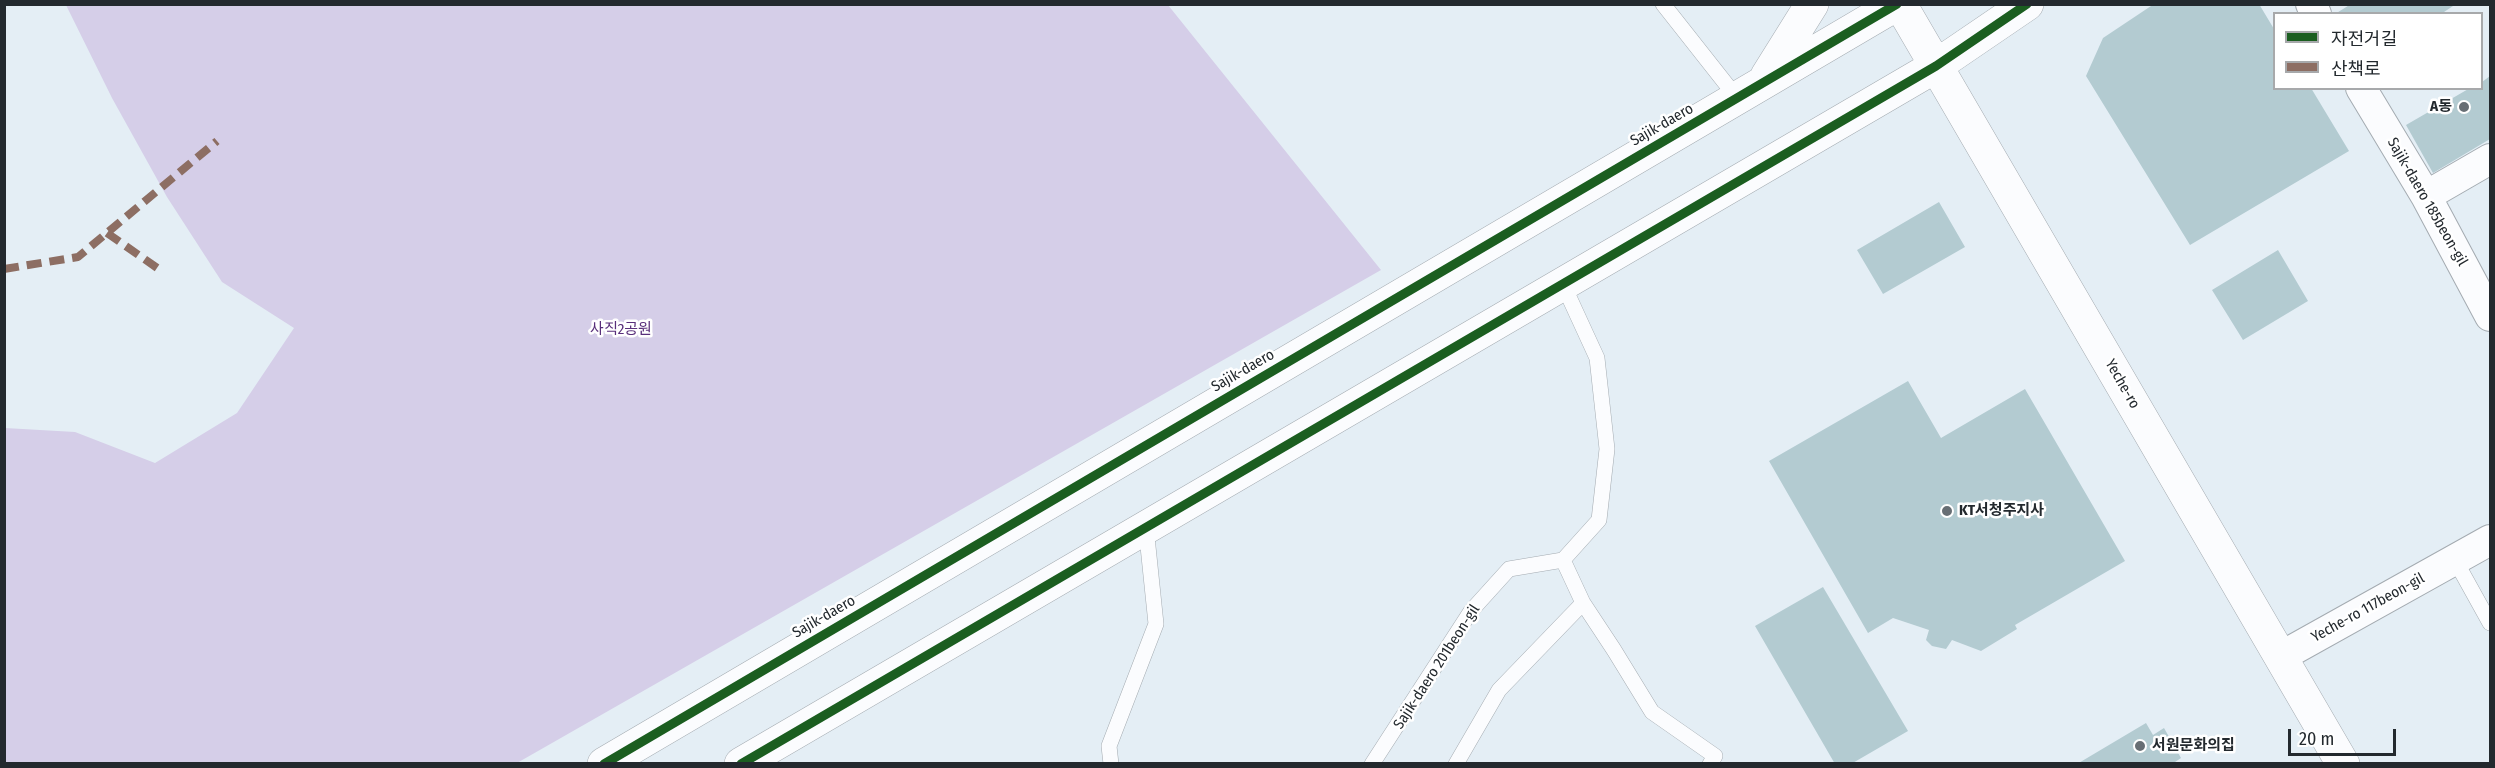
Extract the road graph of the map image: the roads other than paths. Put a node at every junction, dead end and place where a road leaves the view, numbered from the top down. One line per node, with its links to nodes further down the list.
1 (1663, 4): 7 (lane)
2 (1812, 4): 7 (main road)
3 (1899, 4): 5 (main road, Yeche-ro); 7 (main road, Sajik-daero)
4 (2027, 4): 5 (main road)
5 (1936, 66): 10 (main road); 18 (main road, Yeche-ro)
6 (2362, 90): 9 (street, Sajik-daero 185beon-gil)
7 (1748, 92): 19 (main road, Sajik-daero)
8 (2490, 159): 9 (street)
9 (2426, 196): 11 (street, Sajik-daero 185beon-gil)
10 (1563, 284): 12 (main road); 14 (lane)
11 (2490, 316)
12 (1146, 527): 20 (main road); 21 (lane)
13 (2490, 540): 15 (street, Yeche-ro 117beon-gil)
14 (1563, 560): 16 (lane); 22 (lane, Sajik-daero 201beon-gil)
15 (2455, 560): 17 (lane); 18 (street, Yeche-ro 117beon-gil)
16 (1582, 603): 23 (lane); 24 (lane)
17 (2490, 623)
18 (2282, 656): 25 (main road, Yeche-ro)
19 (604, 764)
20 (741, 764)
21 (1111, 764)
22 (1372, 764)
23 (1456, 764)
24 (1710, 764)
25 (2343, 764)

